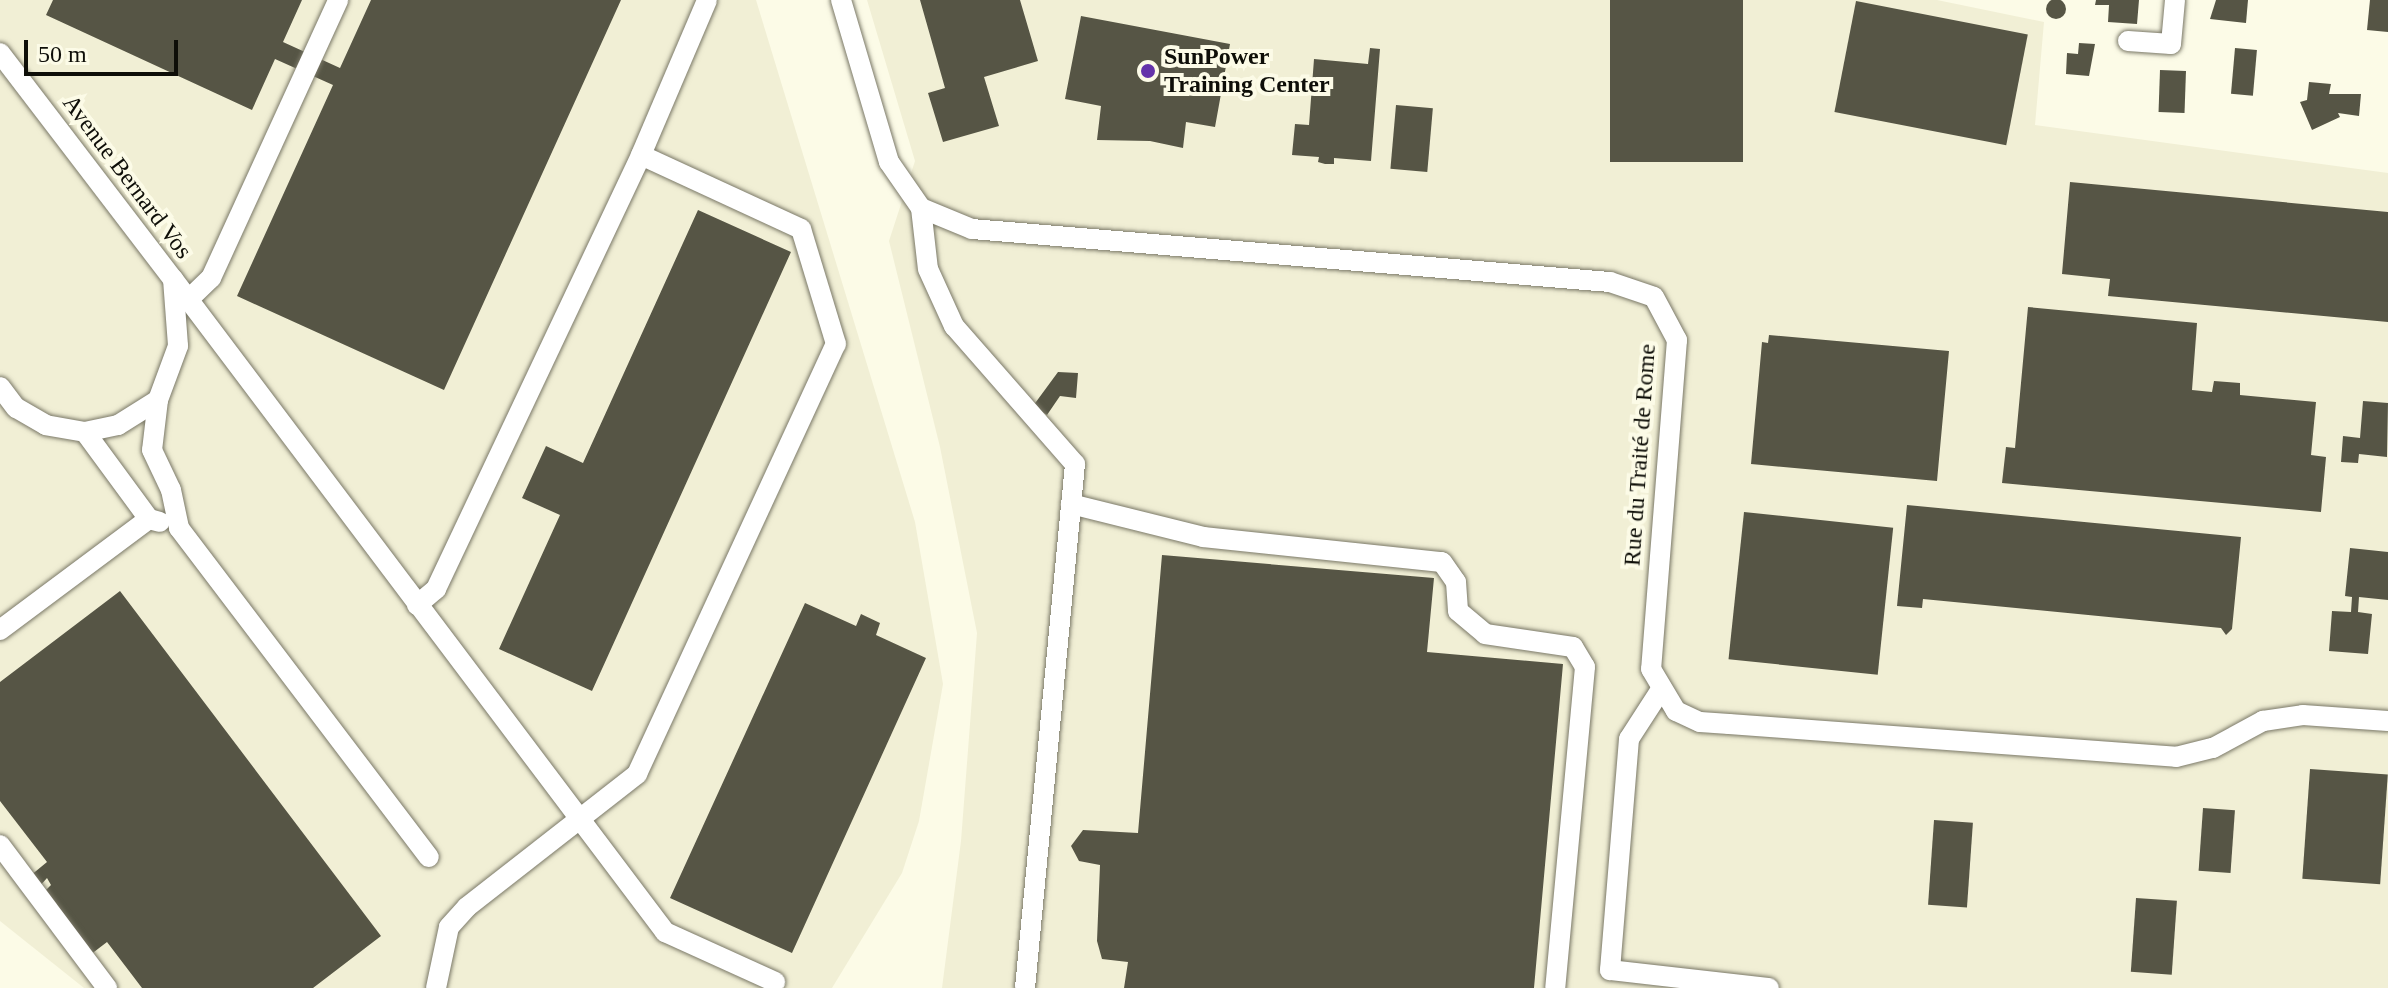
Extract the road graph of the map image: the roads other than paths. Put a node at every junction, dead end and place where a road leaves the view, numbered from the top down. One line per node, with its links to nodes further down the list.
1 (338, 0): 10 (street)
2 (707, 0): 7 (street)
3 (841, 0): 8 (street)
4 (2175, 0): 5 (street)
5 (2128, 41)
6 (0, 53): 9 (street, Avenue Bernard Vos)
7 (641, 155): 17 (street); 21 (street)
8 (921, 208): 14 (street); 19 (street, Rue du Traité de Rome)
9 (173, 279): 10 (street); 12 (street, Avenue Bernard Vos)
10 (188, 300): 17 (street)
11 (0, 387): 13 (street)
12 (158, 400): 13 (street); 16 (street, Avenue Bernard Vos)
13 (85, 432): 15 (street)
14 (1071, 504): 27 (street); 28 (street)
15 (149, 519): 16 (street); 18 (street)
16 (179, 528): 23 (street)
17 (417, 605): 21 (street)
18 (0, 630)
19 (1660, 691): 20 (street); 29 (street)
20 (2388, 721)
21 (579, 822): 24 (street); 26 (street)
22 (0, 845): 25 (street)
23 (429, 857)
24 (775, 982)
25 (107, 988)
26 (436, 988)
27 (1025, 988)
28 (1555, 988)
29 (1769, 988)

